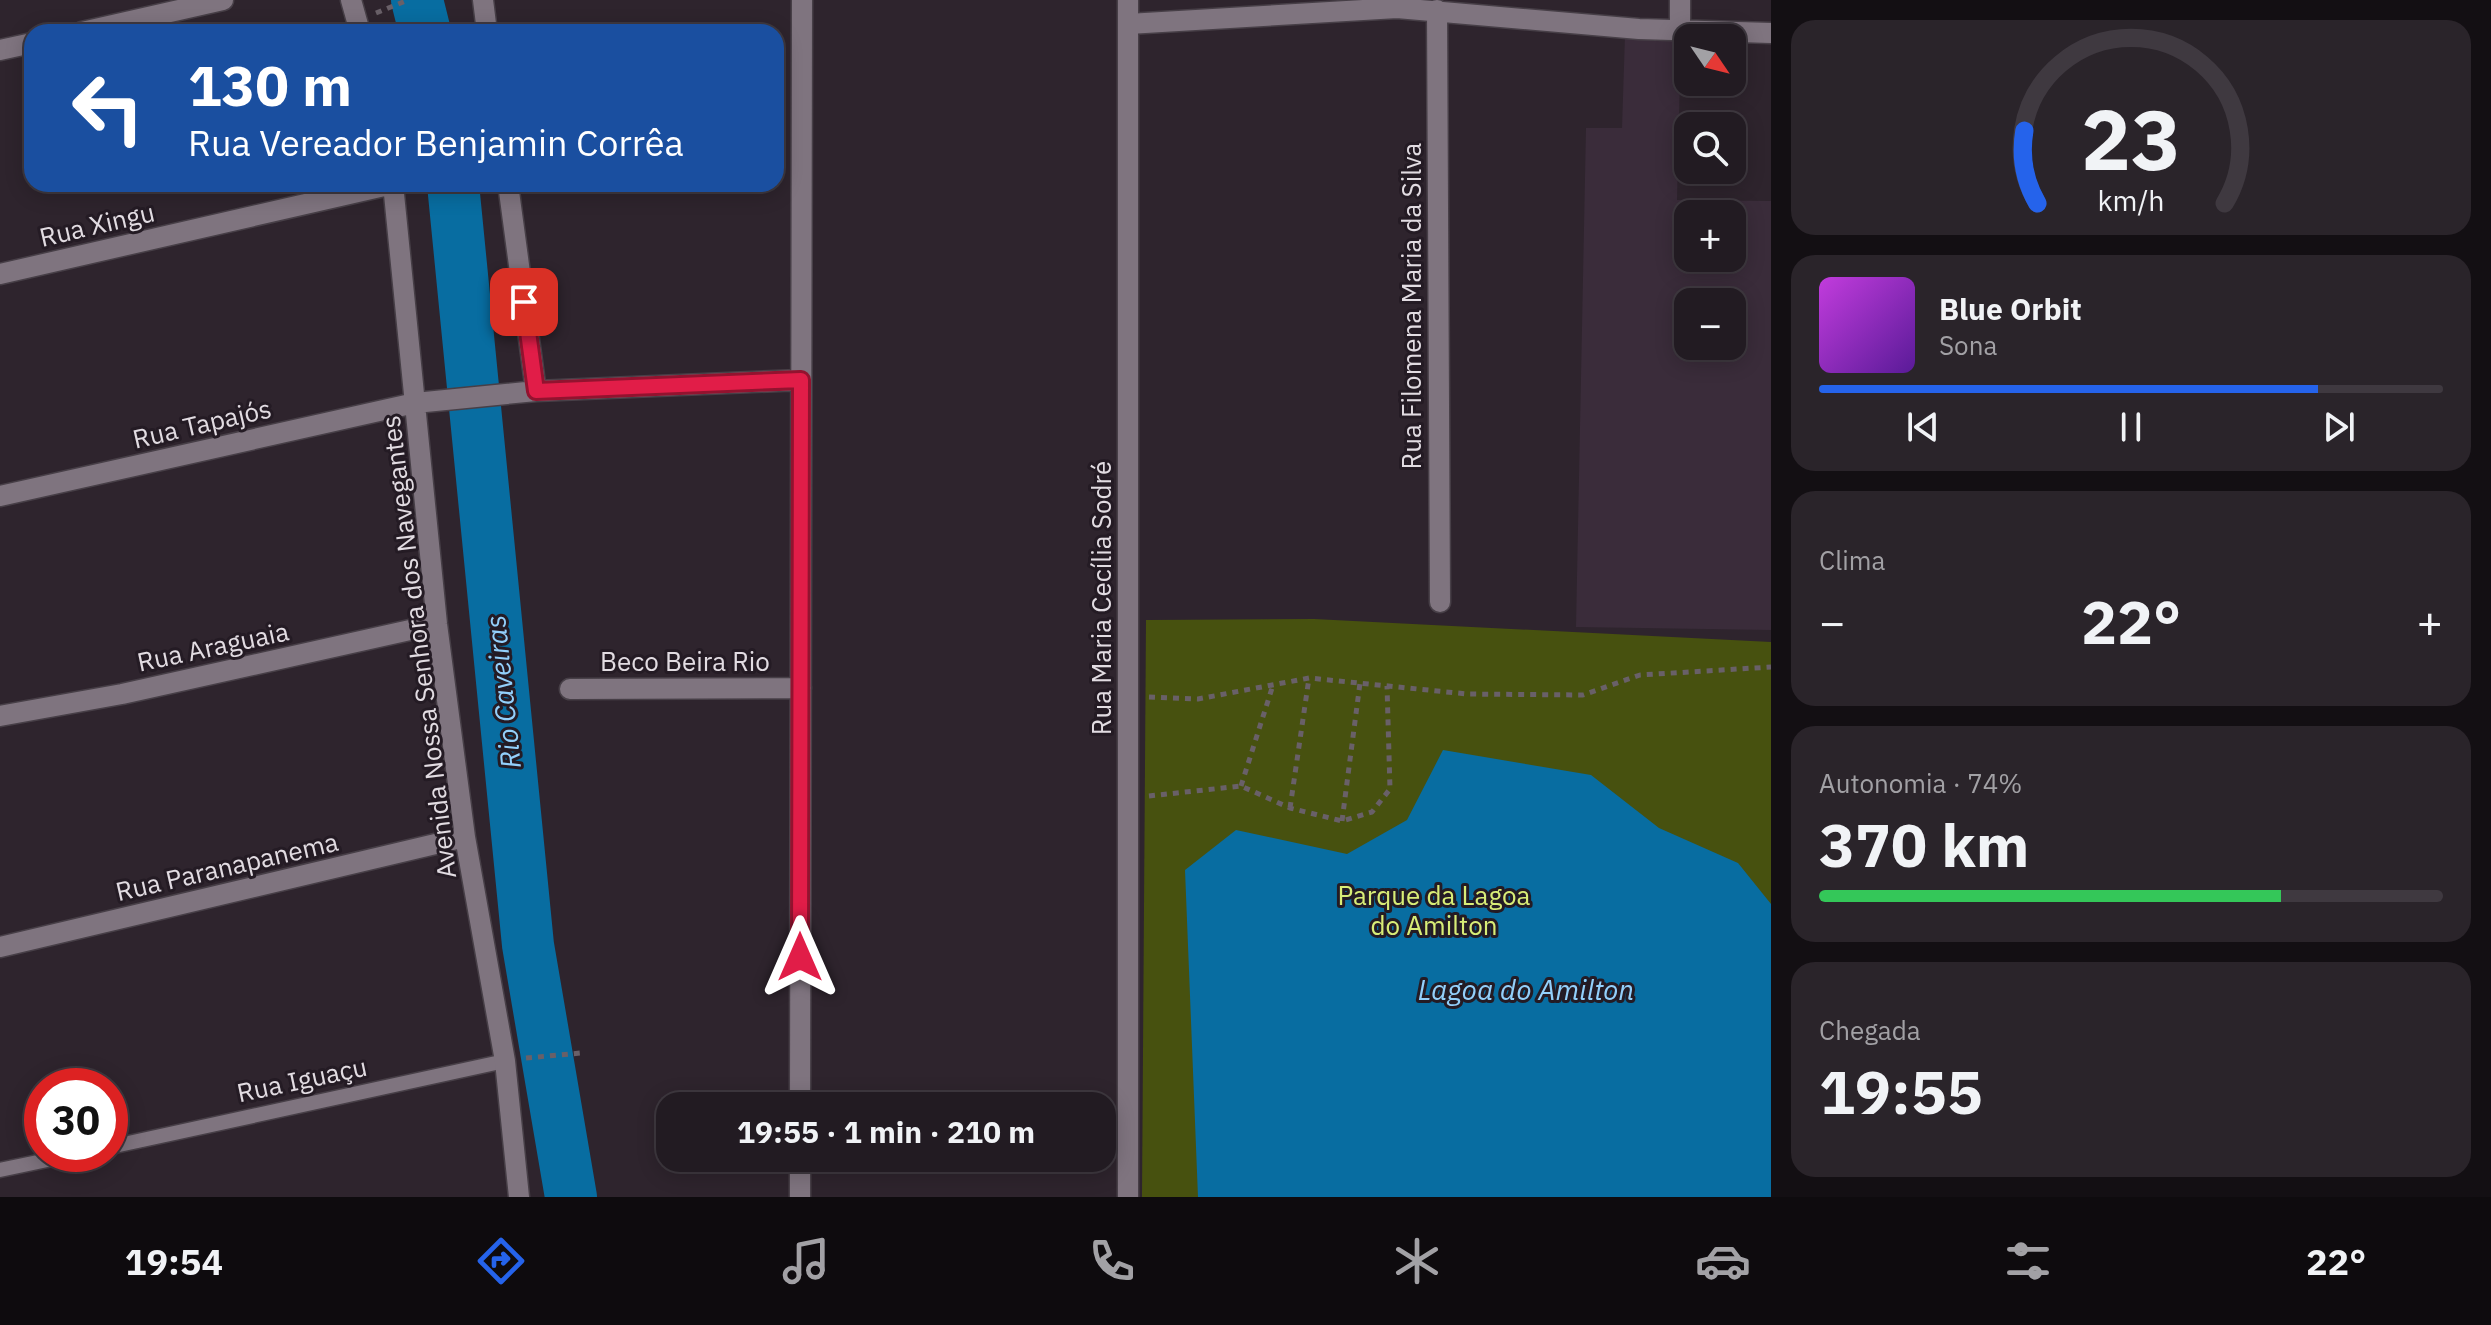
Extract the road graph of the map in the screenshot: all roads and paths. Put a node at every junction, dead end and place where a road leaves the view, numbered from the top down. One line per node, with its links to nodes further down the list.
1 (223, 0): 11 (street)
2 (351, 0): 12 (street)
3 (408, 0): 10 (path)
4 (483, 0): 13 (street)
5 (802, 0): 25 (street)
6 (1128, 0): 14 (street, Rua Maria Cecília Sodré)
7 (1680, 0): 15 (street)
8 (1365, 4): 9 (street); 14 (street)
9 (1437, 10): 16 (street); 29 (street, Rua Filomena Maria da Silva)
10 (380, 11)
11 (117, 24)
12 (358, 24)
13 (486, 24)
14 (1128, 24): 38 (street, Rua Maria Cecília Sodré)
15 (1680, 24)
16 (1674, 30)
17 (1746, 32): 18 (street)
18 (1771, 33)
19 (24, 45): 20 (street)
20 (0, 50)
21 (358, 192): 24 (street, Rua Xingu)
22 (394, 192): 27 (street, Avenida Nossa Senhora dos Navegantes)
23 (509, 192): 26 (street)
24 (0, 274)
25 (801, 380): 26 (street, Rua Tapajós); 36 (street)
26 (528, 392): 27 (street, Rua Tapajós)
27 (415, 403): 28 (street, Rua Tapajós); 30 (street, Avenida Nossa Senhora dos Navegantes)
28 (0, 496)
29 (1440, 602)
30 (437, 624): 39 (street, Rua Araguaia); 44 (street, Avenida Nossa Senhora dos Navegantes)
31 (1771, 667): 35 (path)
32 (1309, 678): 33 (path); 34 (path); 42 (path)
33 (1360, 683): 35 (path); 43 (path)
34 (1273, 685): 38 (path); 40 (path)
35 (1387, 686): 43 (path)
36 (801, 688): 37 (street, Beco Beira Rio); 48 (street)
37 (570, 689)
38 (1128, 697): 41 (street, Rua Maria Cecília Sodré)
39 (0, 716)
40 (1241, 786): 41 (path); 42 (path)
41 (1128, 798): 55 (street, Rua Maria Cecília Sodré)
42 (1290, 808): 43 (path)
43 (1342, 821)
44 (465, 837): 45 (street, Rua Paranapanema); 47 (street, Avenida Nossa Senhora dos Navegantes)
45 (0, 947)
46 (581, 1053): 47 (path)
47 (514, 1060): 49 (lane, Rua Iguaçu); 53 (street, Avenida Nossa Senhora dos Navegantes)
48 (800, 1092)
49 (128, 1143)
50 (24, 1165): 51 (lane)
51 (0, 1170)
52 (800, 1172): 54 (street)
53 (519, 1197)
54 (800, 1197)
55 (1128, 1197)

